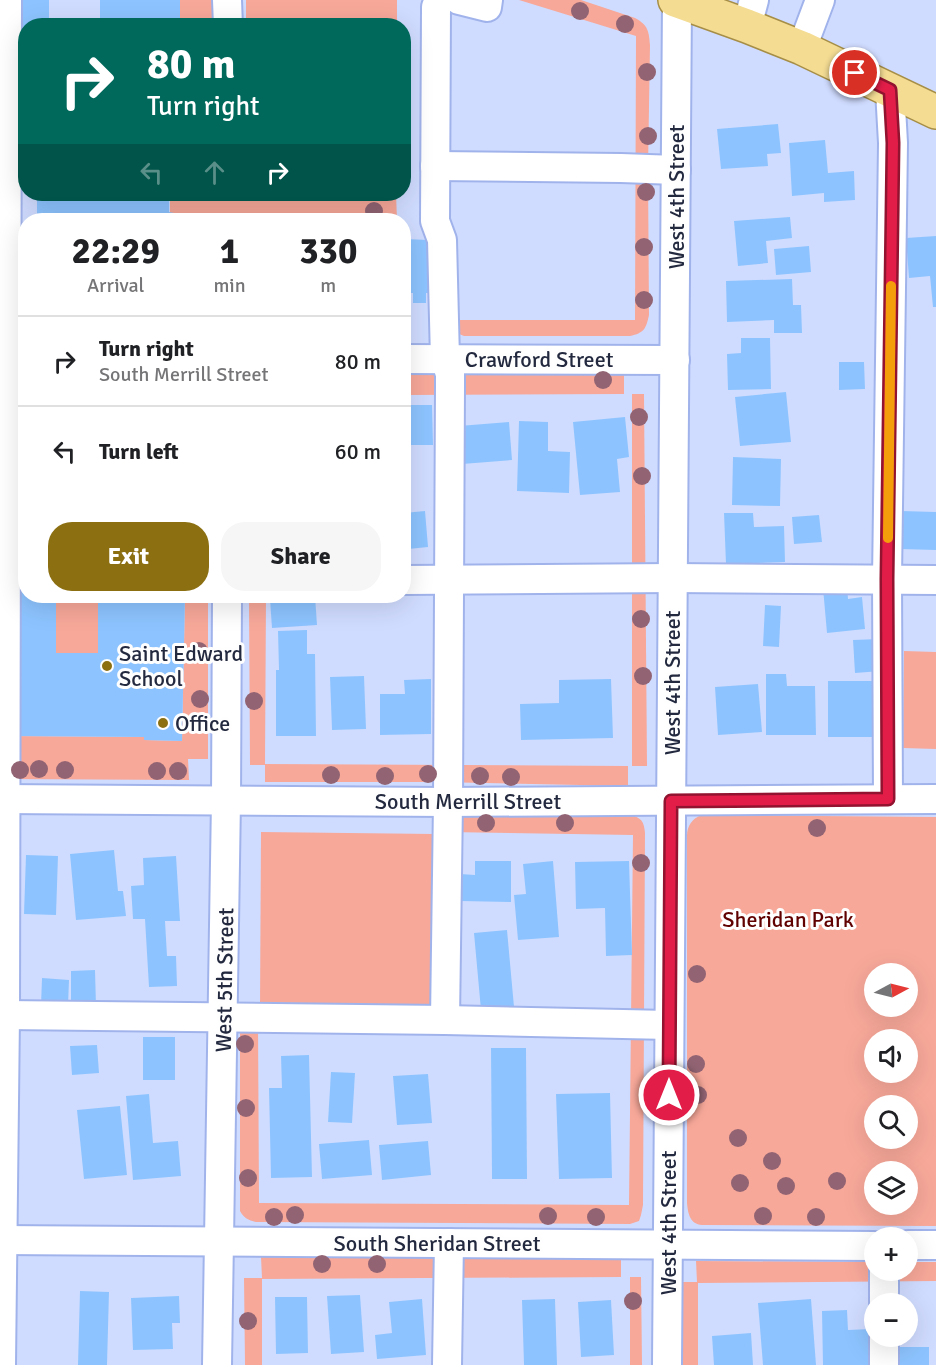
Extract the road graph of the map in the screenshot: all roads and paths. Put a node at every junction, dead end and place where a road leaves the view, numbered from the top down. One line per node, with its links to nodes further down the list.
1 (7, 0): 13 (street)
2 (227, 0): 9 (street)
3 (441, 0): 14 (street)
4 (459, 0): 5 (street)
5 (488, 0)
6 (820, 0): 10 (street)
7 (676, 1): 8 (main road); 15 (street, West 4th Street)
8 (751, 13): 10 (main road)
9 (228, 18)
10 (802, 48): 11 (main road)
11 (890, 90): 12 (main road); 22 (street)
12 (936, 112)
13 (10, 132): 16 (street)
14 (435, 166): 15 (street); 18 (street)
15 (676, 170): 19 (street, West 4th Street)
16 (11, 356): 20 (street)
17 (411, 358): 18 (street, Crawford Street)
18 (445, 359): 19 (street, Crawford Street); 24 (street)
19 (675, 360): 21 (street, West 4th Street)
20 (3, 574): 27 (street)
21 (673, 578): 22 (street); 24 (street); 31 (street, West 4th Street)
22 (887, 579): 25 (street); 28 (street)
23 (411, 580): 24 (street)
24 (449, 580): 32 (street)
25 (936, 580)
26 (227, 603): 30 (street, West 5th Street)
27 (2, 799): 30 (street, South Merrill Street); 33 (street)
28 (888, 799): 29 (street, South Merrill Street); 31 (street, South Merrill Street)
29 (936, 799)
30 (226, 800): 32 (street, South Merrill Street); 34 (street, West 5th Street)
31 (671, 801): 32 (street, South Merrill Street); 36 (street, West 4th Street)
32 (448, 802): 35 (street)
33 (5, 1016): 34 (street); 37 (street)
34 (223, 1018): 35 (street); 38 (street, West 5th Street)
35 (445, 1020): 36 (street)
36 (669, 1025): 40 (street, West 4th Street)
37 (1, 1240): 38 (street, South Sheridan Street); 45 (street)
38 (219, 1241): 39 (street, South Sheridan Street); 46 (street, West 5th Street)
39 (449, 1243): 40 (street, South Sheridan Street); 47 (street)
40 (668, 1245): 43 (street, South Sheridan Street); 48 (street, West 4th Street)
41 (918, 1245): 42 (street)
42 (936, 1245)
43 (864, 1246)
44 (884, 1347): 49 (street)
45 (1, 1365)
46 (217, 1365)
47 (447, 1365)
48 (667, 1365)
49 (884, 1365)

